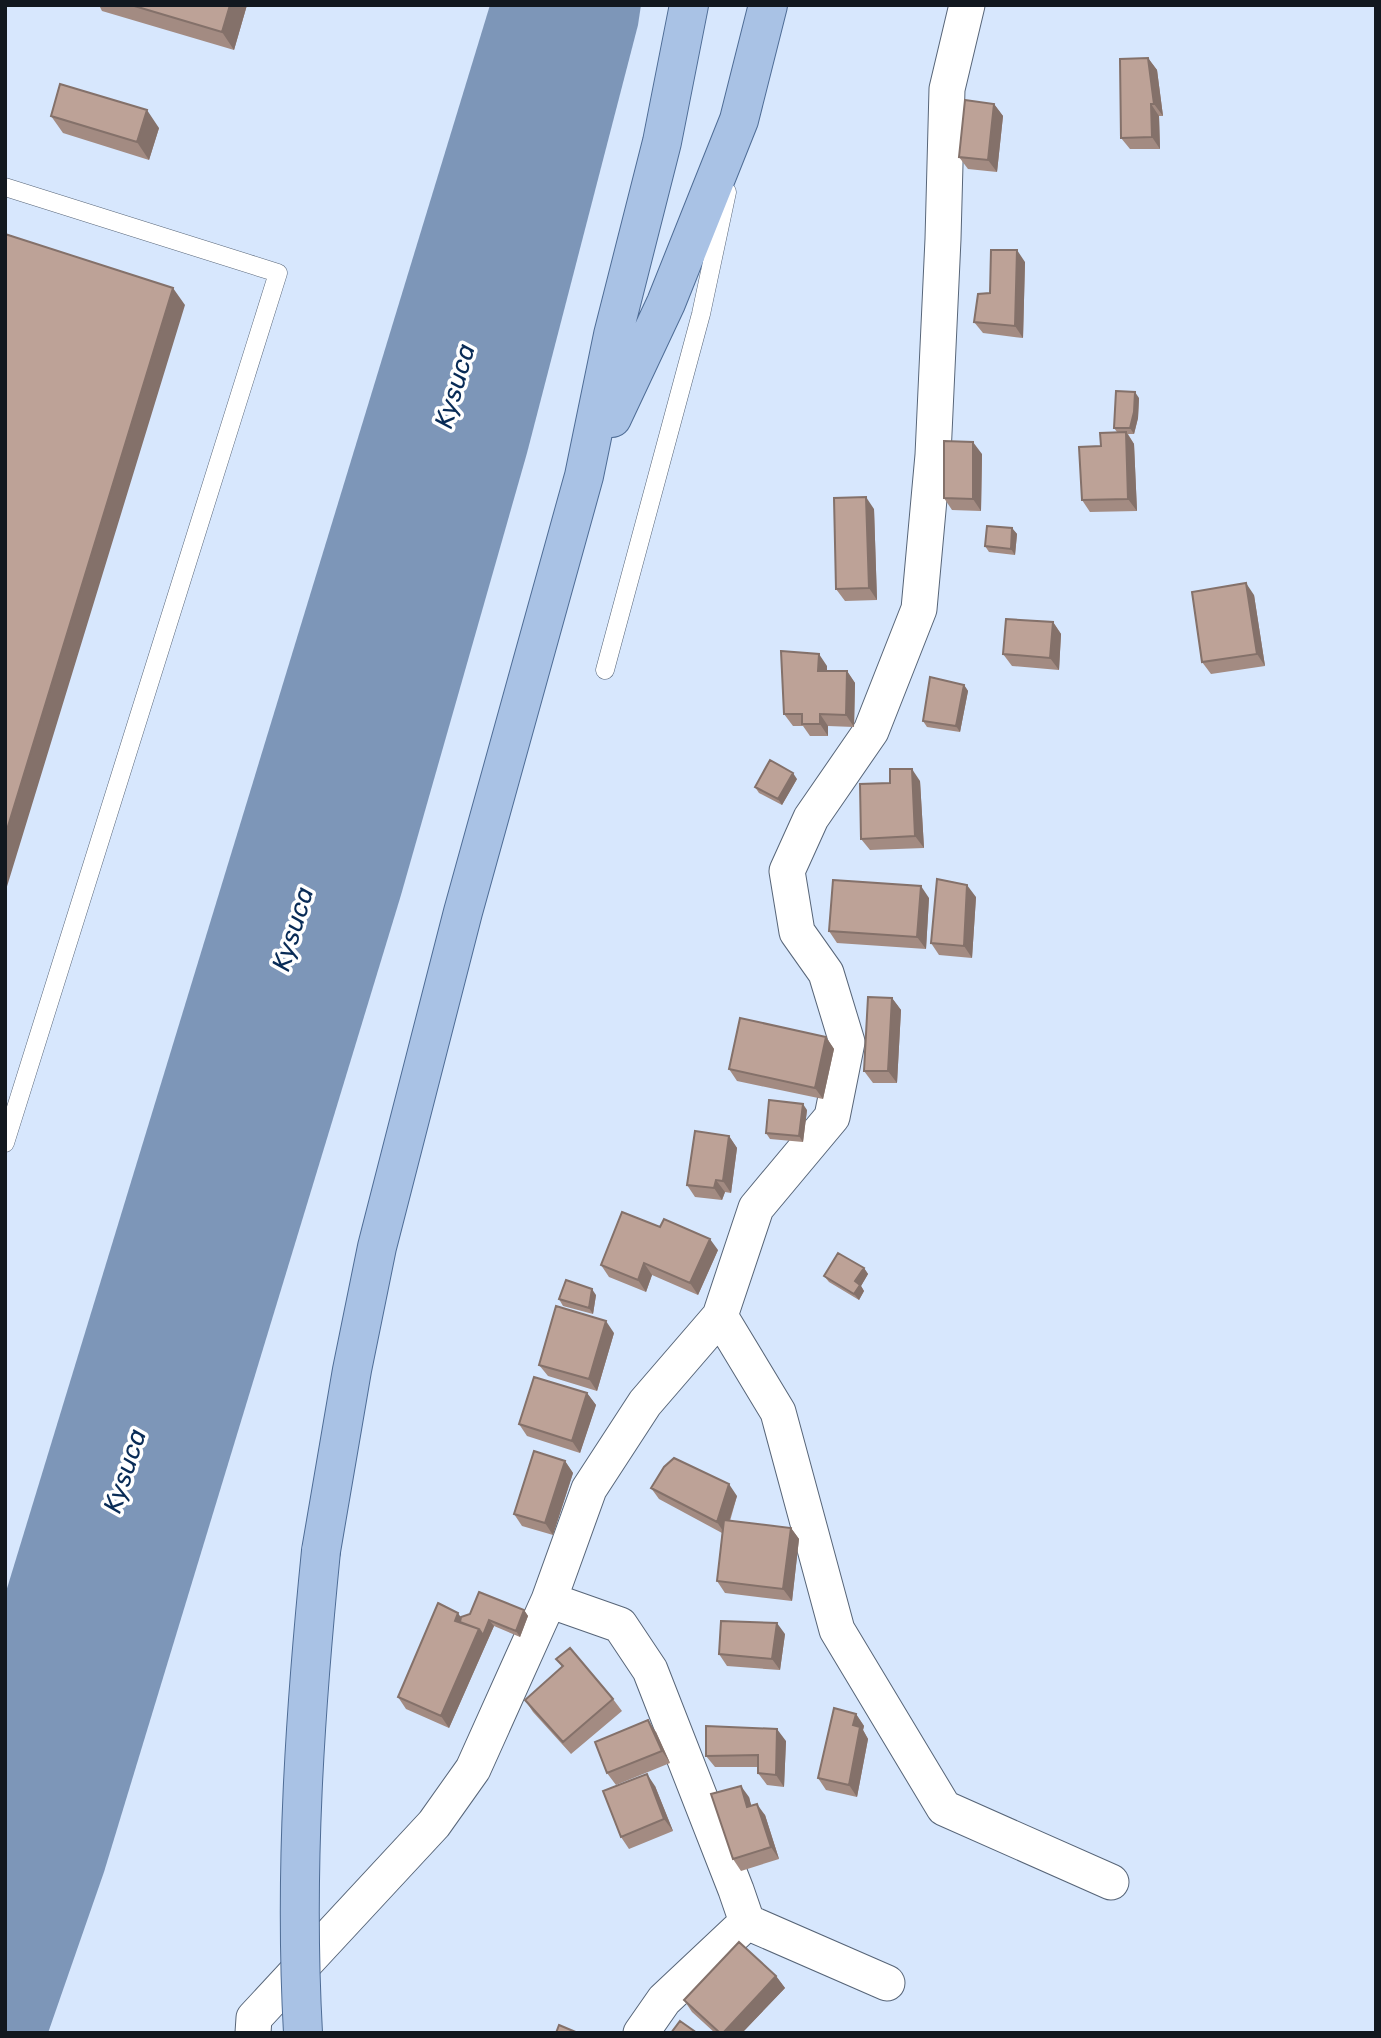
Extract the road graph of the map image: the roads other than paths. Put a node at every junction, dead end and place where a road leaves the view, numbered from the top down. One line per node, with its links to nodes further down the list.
1 (689, 5): 5 (main road)
2 (967, 5): 8 (street)
3 (767, 10): 5 (main road); 6 (lane)
4 (5, 187): 7 (lane)
5 (584, 477): 14 (main road, bridge)
6 (605, 670)
7 (5, 1143)
8 (720, 1316): 9 (street); 10 (street)
9 (549, 1600): 11 (street); 13 (street)
10 (1111, 1882)
11 (747, 1923): 12 (street); 15 (street)
12 (887, 1983)
13 (253, 2033)
14 (303, 2033)
15 (641, 2033)

